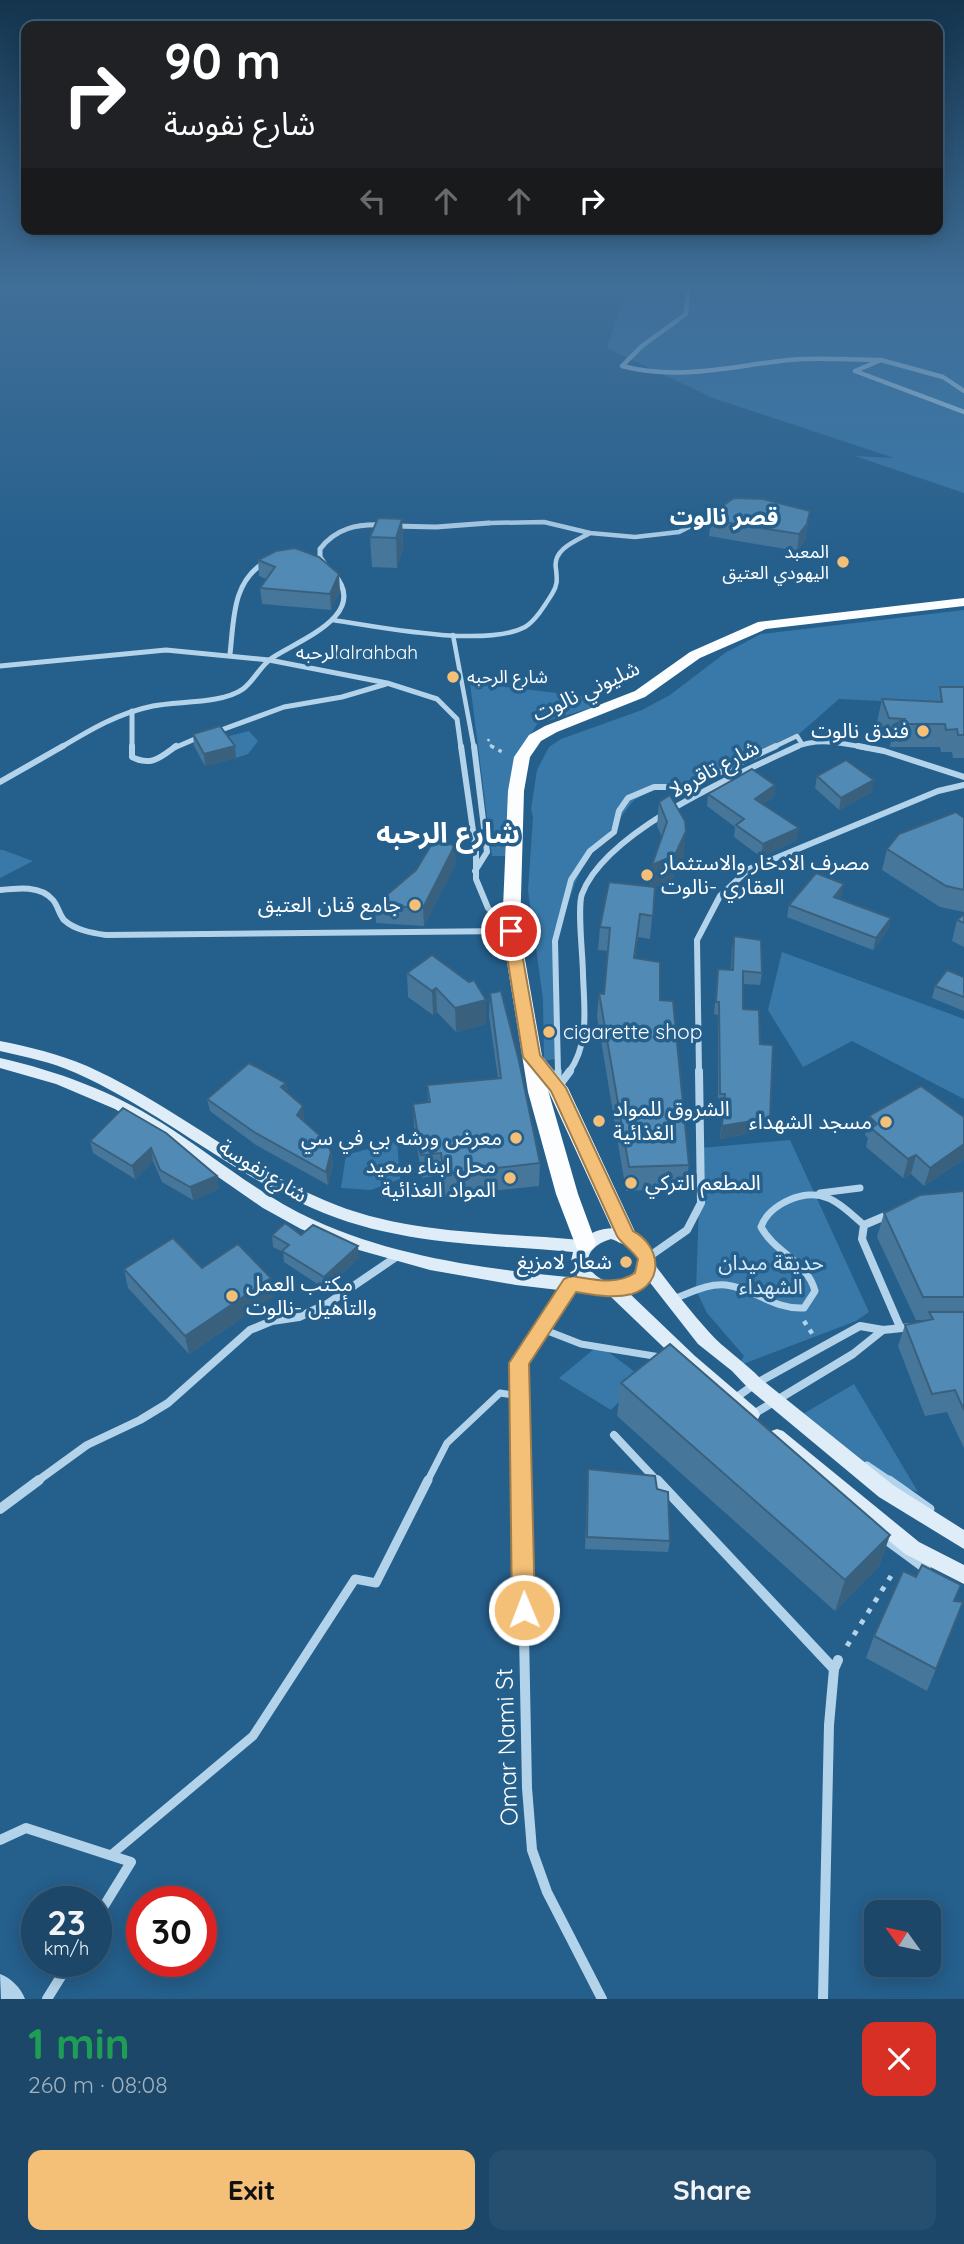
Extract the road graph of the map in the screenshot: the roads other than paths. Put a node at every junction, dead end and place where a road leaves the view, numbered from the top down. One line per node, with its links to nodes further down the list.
1 (877, 379): 4 (street)
2 (946, 379): 3 (street)
3 (964, 391)
4 (964, 412)
5 (720, 511): 7 (street)
6 (489, 523): 7 (street); 9 (street)
7 (590, 533): 13 (street)
8 (307, 557): 9 (street)
9 (320, 557): 12 (street)
10 (271, 560): 14 (street)
11 (964, 603): 25 (highway, شليوني نالوت)
12 (333, 620): 13 (street); 15 (street)
13 (453, 635): 23 (street)
14 (230, 654): 15 (street); 16 (street)
15 (268, 660): 17 (street); 18 (street)
16 (0, 666)
17 (387, 683): 18 (street); 23 (street)
18 (132, 711): 21 (street)
19 (802, 744): 20 (street, شارع تاقرولا); 29 (street, شارع تاقرولا); 29 (street)
20 (964, 777)
21 (0, 782)
22 (964, 785): 37 (street)
23 (475, 871): 25 (street)
24 (0, 890): 25 (street)
25 (511, 931): 27 (highway, شليوني نالوت)
26 (0, 1046): 35 (main road, شارع نفوسة)
27 (532, 1057): 29 (highway); 35 (highway)
28 (0, 1063): 36 (main road, شارع نفوسة)
29 (558, 1088): 34 (highway)
30 (860, 1188): 31 (street)
31 (818, 1194): 33 (street); 40 (street)
32 (905, 1209): 33 (street)
33 (864, 1225): 41 (street)
34 (626, 1236): 35 (main road); 37 (main road)
35 (584, 1245): 39 (main road)
36 (399, 1255): 38 (main road, شارع نفوسة); 53 (street)
37 (647, 1263): 39 (main road); 40 (main road)
38 (571, 1284): 39 (main road, شارع نفوسة); 43 (street, Omar Nami St)
39 (607, 1288): 50 (main road)
40 (673, 1299): 47 (main road)
41 (900, 1326): 42 (street); 44 (street)
42 (925, 1327)
43 (540, 1328): 45 (street); 48 (street, Omar Nami St)
44 (883, 1330): 47 (street); 49 (street)
45 (672, 1360)
46 (682, 1368): 51 (street)
47 (758, 1382): 49 (main road); 50 (street)
48 (519, 1396): 60 (street); 66 (street, Omar Nami St)
49 (776, 1397): 51 (street); 54 (street); 56 (main road)
50 (734, 1399): 51 (main road)
51 (747, 1418): 58 (main road)
52 (614, 1435): 67 (street)
53 (0, 1509)
54 (964, 1530)
55 (876, 1532): 57 (street)
56 (964, 1540)
57 (934, 1575)
58 (964, 1575)
59 (0, 1840): 60 (street)
60 (111, 1855): 61 (street)
61 (112, 1893)
62 (61, 1977): 65 (street)
63 (0, 1984): 64 (street)
64 (15, 1999)
65 (47, 1999)
66 (602, 1999)
67 (823, 1999)

